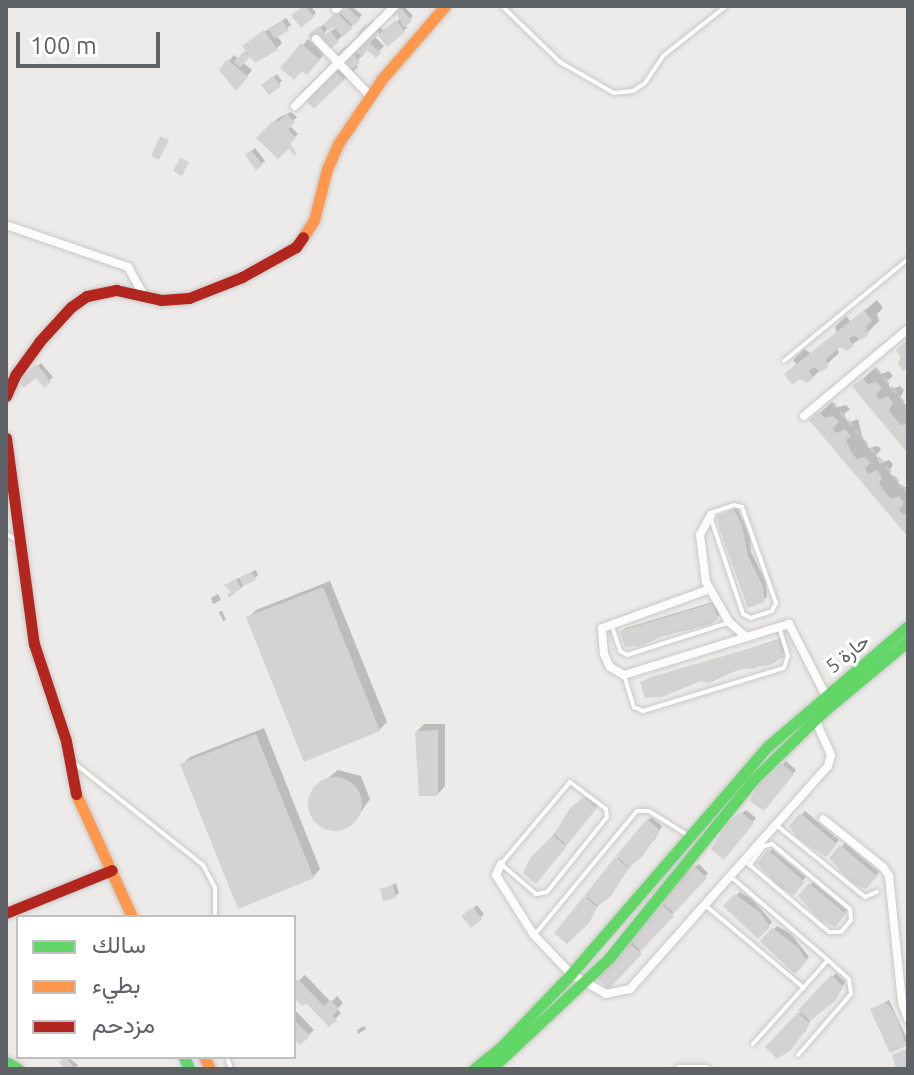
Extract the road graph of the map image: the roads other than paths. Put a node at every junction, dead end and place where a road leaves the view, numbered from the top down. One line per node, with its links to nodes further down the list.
1 (395, 6): 6 (street)
2 (445, 6): 7 (street)
3 (502, 6): 4 (lane)
4 (726, 6)
5 (316, 39): 6 (street)
6 (338, 61): 7 (street); 8 (street)
7 (370, 96): 11 (street)
8 (295, 106)
9 (6, 225): 11 (street)
10 (908, 259): 13 (lane)
11 (144, 296): 14 (street)
12 (908, 329): 15 (street)
13 (784, 361)
14 (6, 396)
15 (804, 416)
16 (6, 438): 19 (street)
17 (711, 515): 17 (lane); 20 (street)
18 (6, 534): 19 (lane)
19 (21, 542): 31 (street)
20 (710, 589): 21 (street); 22 (street)
21 (611, 622): 22 (lane); 27 (street)
22 (729, 622): 25 (street)
23 (778, 625): 25 (street); 27 (lane); 28 (street)
24 (908, 626): 28 (street, حارة 5)
25 (745, 636): 27 (street)
26 (908, 641): 30 (street, حارة 5)
27 (624, 675)
28 (825, 694): 29 (street, حارة 5)
29 (809, 708): 30 (street); 34 (street, حارة 5)
30 (816, 719): 33 (street); 47 (street, حارة 5)
31 (71, 760): 37 (street); 43 (lane)
32 (823, 819): 49 (street)
33 (774, 823): 35 (street); 39 (lane)
34 (689, 836): 44 (lane); 46 (street, حارة 5)
35 (746, 862): 35 (lane); 38 (street)
36 (501, 864): 36 (lane); 44 (street)
37 (112, 870): 41 (street); 42 (street)
38 (729, 876): 40 (street); 45 (lane)
39 (877, 892)
40 (705, 905): 47 (street); 48 (lane)
41 (6, 913)
42 (131, 915)
43 (215, 915)
44 (534, 935): 46 (street)
45 (828, 960): 48 (lane); 51 (lane)
46 (571, 974): 47 (street); 53 (street, حارة 5)
47 (583, 984): 53 (street, حارة 5)
48 (804, 988): 50 (lane)
49 (908, 1019)
50 (753, 1044)
51 (798, 1055)
52 (6, 1062): 54 (street)
53 (492, 1066): 55 (street)
54 (18, 1069)
55 (474, 1069)
56 (679, 1069): 57 (street)
57 (706, 1069)

